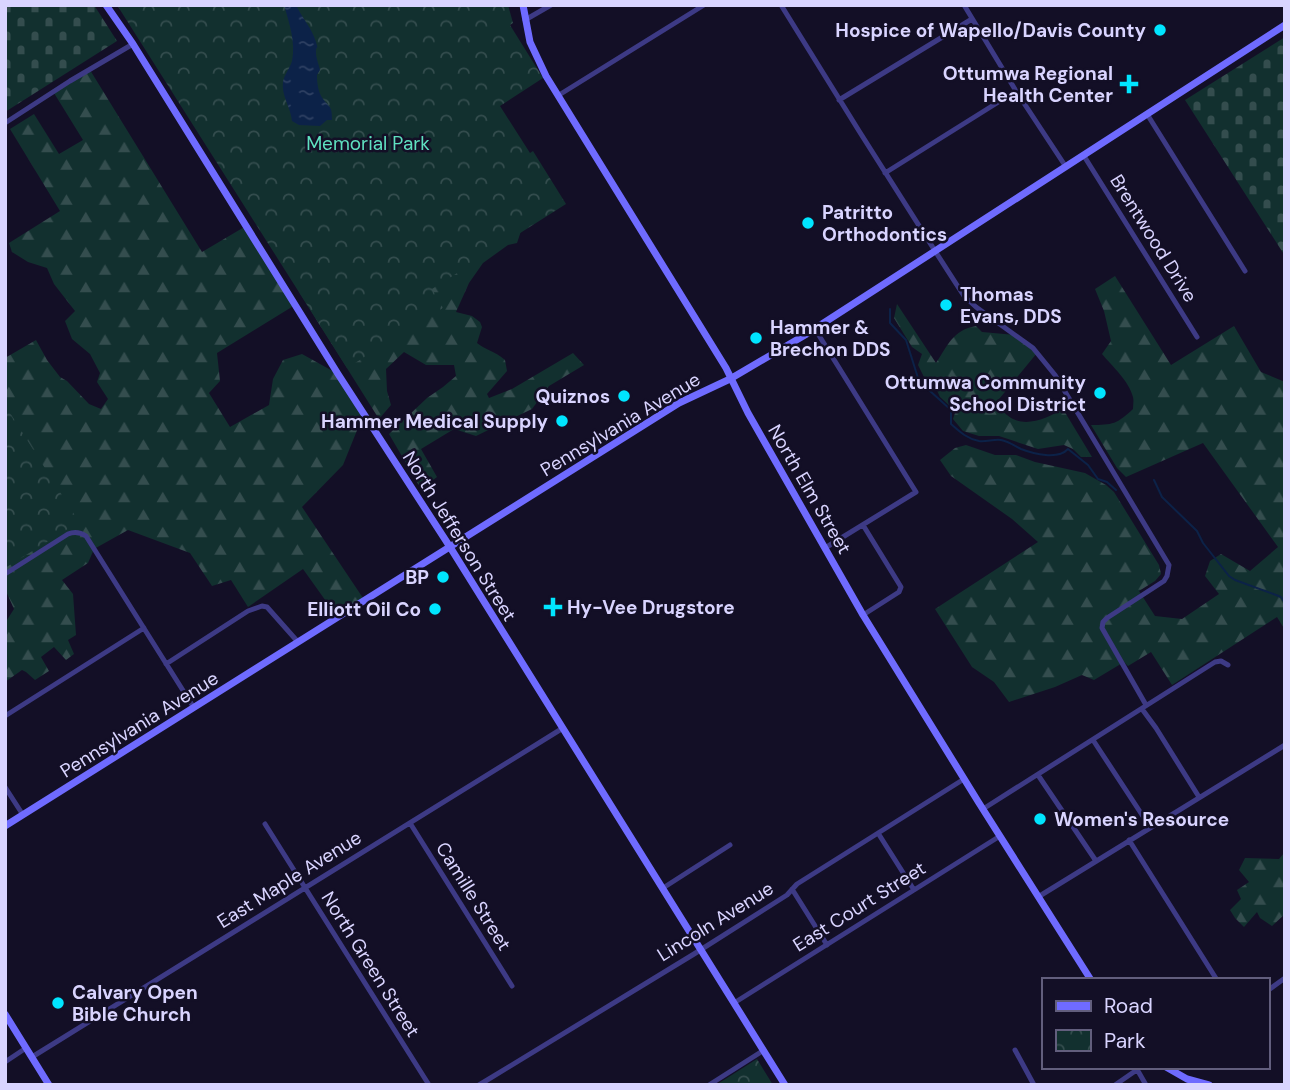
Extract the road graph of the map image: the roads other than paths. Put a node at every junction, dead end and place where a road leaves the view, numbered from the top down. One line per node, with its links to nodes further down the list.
1 (106, 5): 10 (main road, North Jefferson Street)
2 (523, 5): 8 (main road, North Elm Street)
3 (551, 5): 8 (street)
4 (704, 5): 12 (street)
5 (781, 5): 13 (street)
6 (964, 5): 7 (street)
7 (972, 19): 11 (street); 13 (street)
8 (525, 20): 12 (main road, North Elm Street)
9 (1285, 25): 14 (main road, Pennsylvania Avenue)
10 (133, 44): 15 (street); 25 (main road, North Jefferson Street)
11 (1016, 91): 17 (street); 18 (street)
12 (559, 95): 23 (main road, North Elm Street)
13 (839, 100): 18 (street)
14 (1147, 114): 16 (main road, Pennsylvania Avenue); 20 (street)
15 (5, 123)
16 (1084, 156): 17 (main road, Pennsylvania Avenue); 22 (street, Brentwood Drive)
17 (1066, 167): 19 (main road, Pennsylvania Avenue)
18 (885, 173): 19 (street)
19 (935, 251): 21 (main road, Pennsylvania Avenue); 33 (street)
20 (1245, 271)
21 (815, 329): 23 (main road, Pennsylvania Avenue); 24 (street)
22 (1197, 337)
23 (730, 379): 25 (main road, Pennsylvania Avenue); 26 (main road, North Elm Street)
24 (863, 525): 26 (street); 28 (street)
25 (450, 547): 30 (main road, Pennsylvania Avenue); 36 (main road, North Jefferson Street)
26 (825, 548): 28 (main road, North Elm Street)
27 (5, 574): 29 (street)
28 (863, 615): 40 (main road, North Elm Street)
29 (144, 628): 31 (street); 35 (street)
30 (299, 643): 31 (street); 34 (main road, Pennsylvania Avenue)
31 (166, 664): 34 (street)
32 (1228, 665): 33 (street)
33 (1144, 707): 37 (street); 42 (street)
34 (194, 708): 44 (main road, Pennsylvania Avenue)
35 (5, 716)
36 (563, 728): 45 (street, East Maple Avenue); 55 (main road, North Jefferson Street)
37 (1093, 740): 39 (street); 48 (street)
38 (1285, 745): 42 (street)
39 (1038, 775): 43 (street); 53 (street)
40 (964, 779): 43 (main road, North Elm Street); 49 (street, Lincoln Avenue)
41 (5, 788): 44 (street)
42 (1199, 797): 48 (street)
43 (983, 809): 50 (main road, North Elm Street)
44 (23, 816): 47 (main road, Pennsylvania Avenue)
45 (410, 823): 54 (street, East Maple Avenue); 64 (street, Camille Street)
46 (265, 824): 54 (street, North Green Street)
47 (5, 827)
48 (1150, 827): 51 (street)
49 (878, 833): 56 (street, Lincoln Avenue); 57 (street)
50 (1000, 836): 57 (street, East Court Street); 58 (main road, North Elm Street)
51 (1129, 840): 53 (street); 62 (street)
52 (730, 845): 55 (street)
53 (1096, 861): 58 (street)
54 (305, 888): 71 (street, East Maple Avenue); 76 (street, North Green Street)
55 (663, 888): 60 (main road, North Jefferson Street)
56 (792, 889): 59 (street); 60 (street, Lincoln Avenue)
57 (914, 890): 59 (street, East Court Street)
58 (1038, 897): 61 (main road, North Elm Street)
59 (827, 945): 66 (street, East Court Street)
60 (701, 950): 66 (main road, North Jefferson Street); 77 (street, Lincoln Avenue)
61 (1090, 978)
62 (1216, 978)
63 (1285, 978): 65 (street)
64 (512, 986)
65 (1269, 990)
66 (734, 1003): 69 (main road, North Jefferson Street)
67 (5, 1014): 68 (main road)
68 (26, 1048): 71 (main road); 72 (street)
69 (764, 1050): 78 (street); 79 (main road, North Jefferson Street)
70 (1015, 1050): 80 (street)
71 (32, 1057): 75 (main road)
72 (5, 1062)
73 (1139, 1069): 81 (street); 82 (street)
74 (1170, 1069): 83 (main road)
75 (50, 1085)
76 (429, 1085)
77 (479, 1085)
78 (709, 1085)
79 (785, 1085)
80 (1034, 1085)
81 (1115, 1085)
82 (1146, 1085)
83 (1209, 1085)

